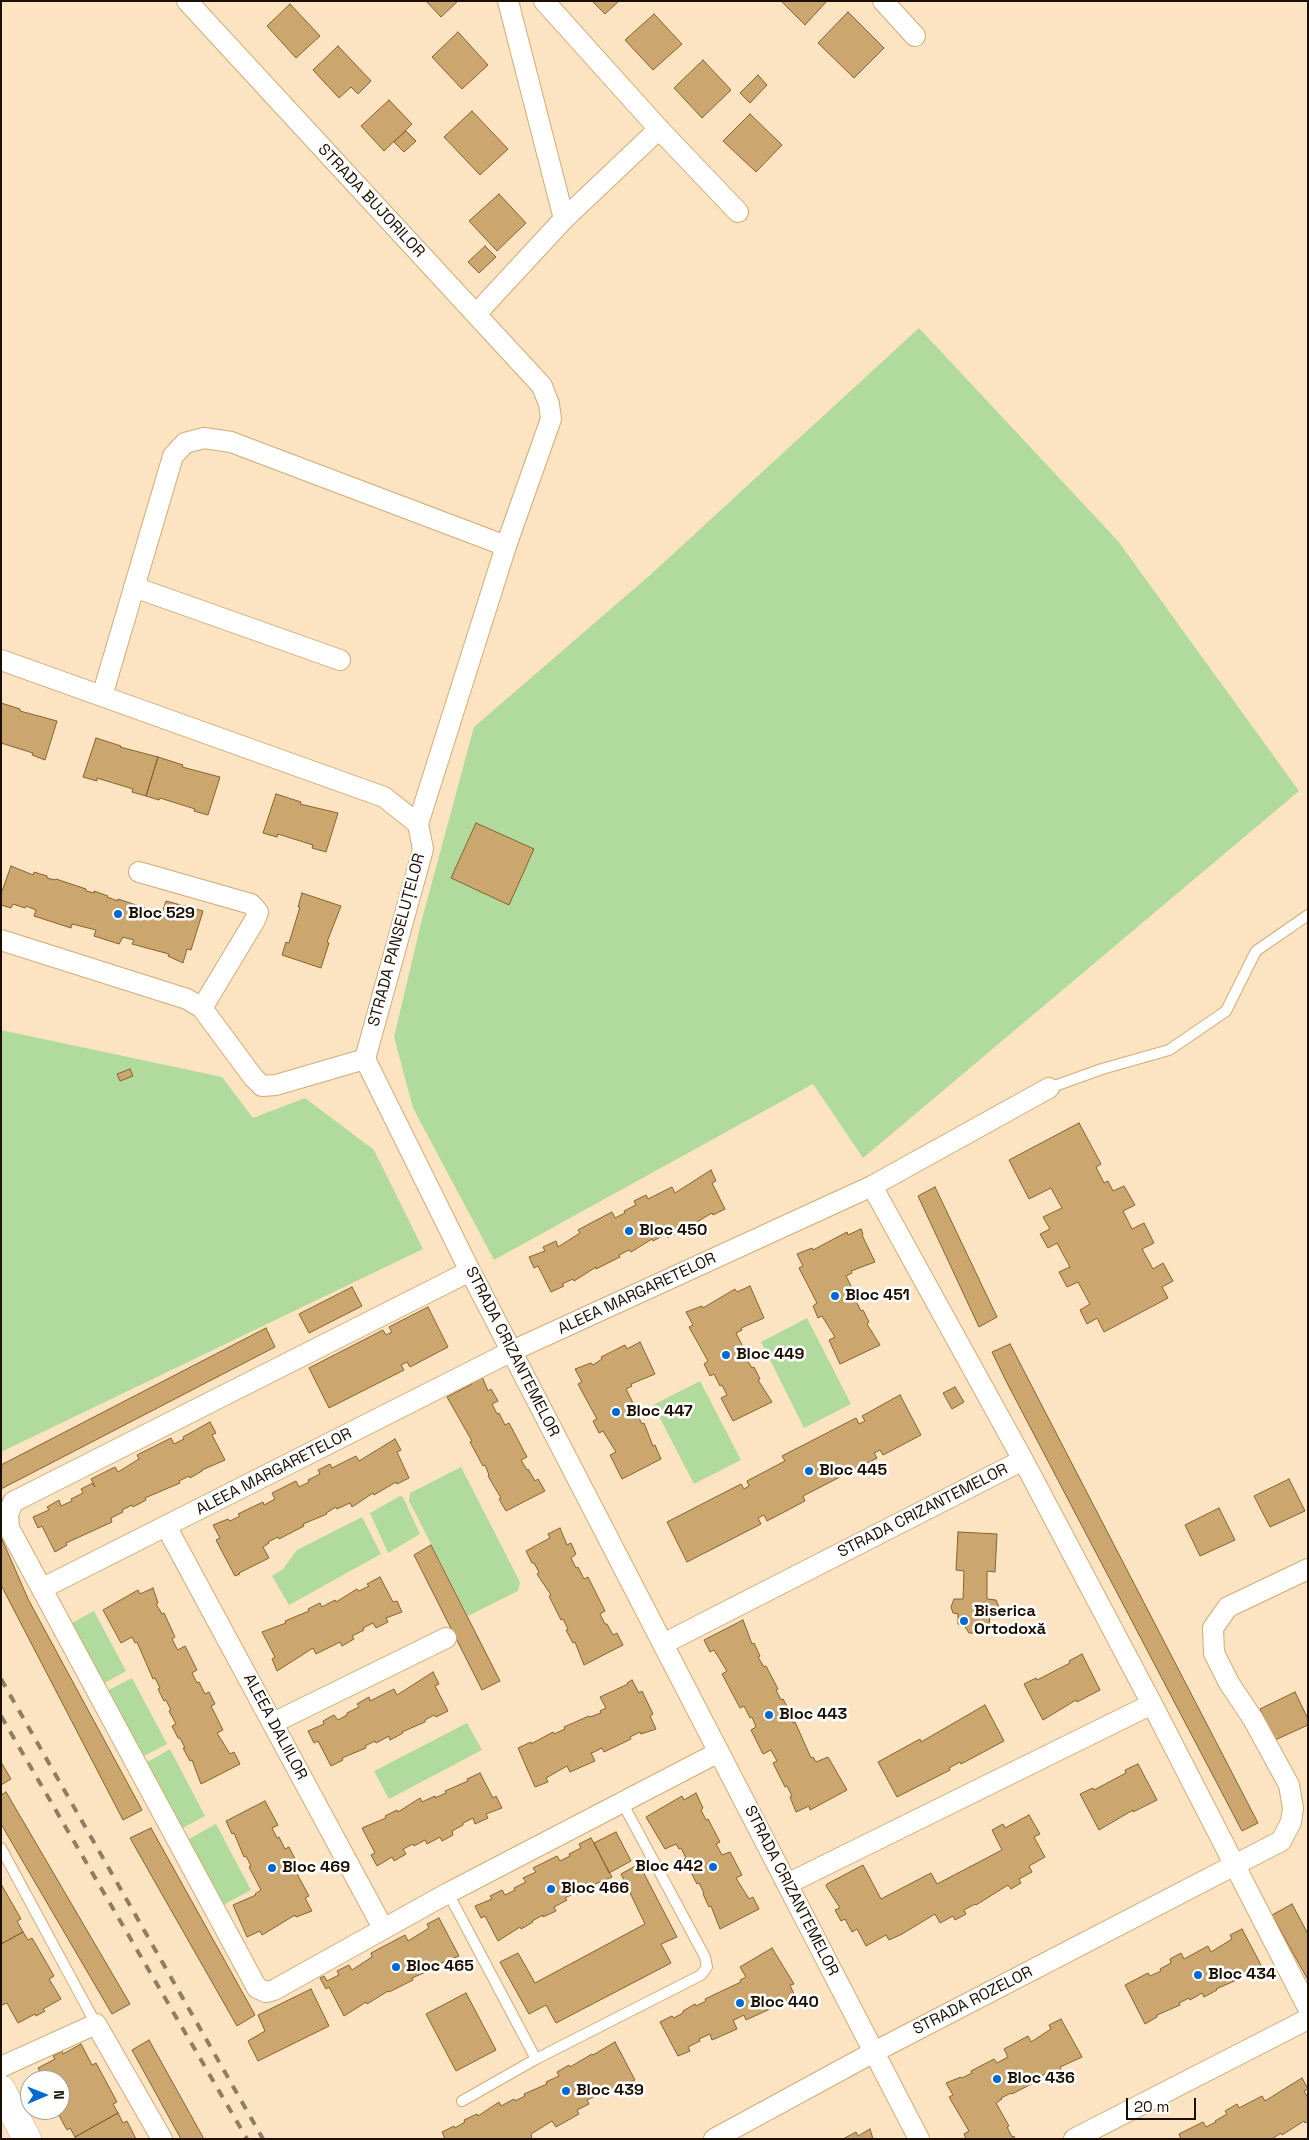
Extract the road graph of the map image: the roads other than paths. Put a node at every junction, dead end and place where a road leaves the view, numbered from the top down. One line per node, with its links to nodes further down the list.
1 (187, 1): 9 (street, STRADA BUJORILOR)
2 (508, 1): 8 (street)
3 (544, 1): 6 (street)
4 (883, 1): 5 (street)
5 (915, 36)
6 (659, 129): 7 (street); 8 (street)
7 (738, 212)
8 (564, 219): 9 (street)
9 (476, 314): 10 (street, STRADA BUJORILOR)
10 (506, 546): 11 (street); 15 (street)
11 (134, 587): 13 (street); 14 (street)
12 (1, 660): 14 (street)
13 (340, 660)
14 (102, 696): 15 (street)
15 (418, 824): 20 (street, STRADA PANSELUȚELOR)
16 (139, 872): 19 (street)
17 (1308, 916): 21 (lane)
18 (1, 940): 19 (street)
19 (202, 1008): 20 (street)
20 (365, 1059): 23 (street, STRADA CRIZANTEMELOR)
21 (1050, 1088): 22 (street, ALEEA MARGARETELOR)
22 (872, 1186): 24 (street, ALEEA MARGARETELOR); 25 (street)
23 (470, 1272): 24 (street, STRADA CRIZANTEMELOR); 28 (street)
24 (512, 1351): 26 (street, ALEEA MARGARETELOR); 30 (street, STRADA CRIZANTEMELOR)
25 (1023, 1460): 30 (street, STRADA CRIZANTEMELOR); 31 (street)
26 (166, 1526): 28 (street, ALEEA MARGARETELOR); 32 (street, ALEEA DALIILOR)
27 (1308, 1569): 36 (street, STRADA ROZELOR)
28 (42, 1588): 39 (street)
29 (446, 1638): 32 (street)
30 (663, 1644): 33 (street, STRADA CRIZANTEMELOR)
31 (1152, 1704): 36 (street); 37 (street)
32 (273, 1724): 39 (street, ALEEA DALIILOR)
33 (719, 1752): 34 (street); 37 (street, STRADA CRIZANTEMELOR)
34 (622, 1802): 38 (street); 44 (lane)
35 (1, 1848): 42 (lane)
36 (1234, 1866): 40 (street); 43 (street, STRADA ROZELOR)
37 (787, 1884): 43 (street, STRADA CRIZANTEMELOR)
38 (448, 1893): 39 (street); 44 (lane)
39 (383, 1928)
40 (1308, 2008)
41 (1308, 2019): 52 (street)
42 (96, 2024): 45 (street); 49 (street)
43 (874, 2052): 50 (street, STRADA ROZELOR); 51 (street, STRADA CRIZANTEMELOR)
44 (536, 2060): 47 (lane)
45 (1, 2068)
46 (1, 2090): 48 (highway)
47 (462, 2101)
48 (27, 2139)
49 (162, 2139)
50 (714, 2139)
51 (919, 2139)
52 (1074, 2139)

